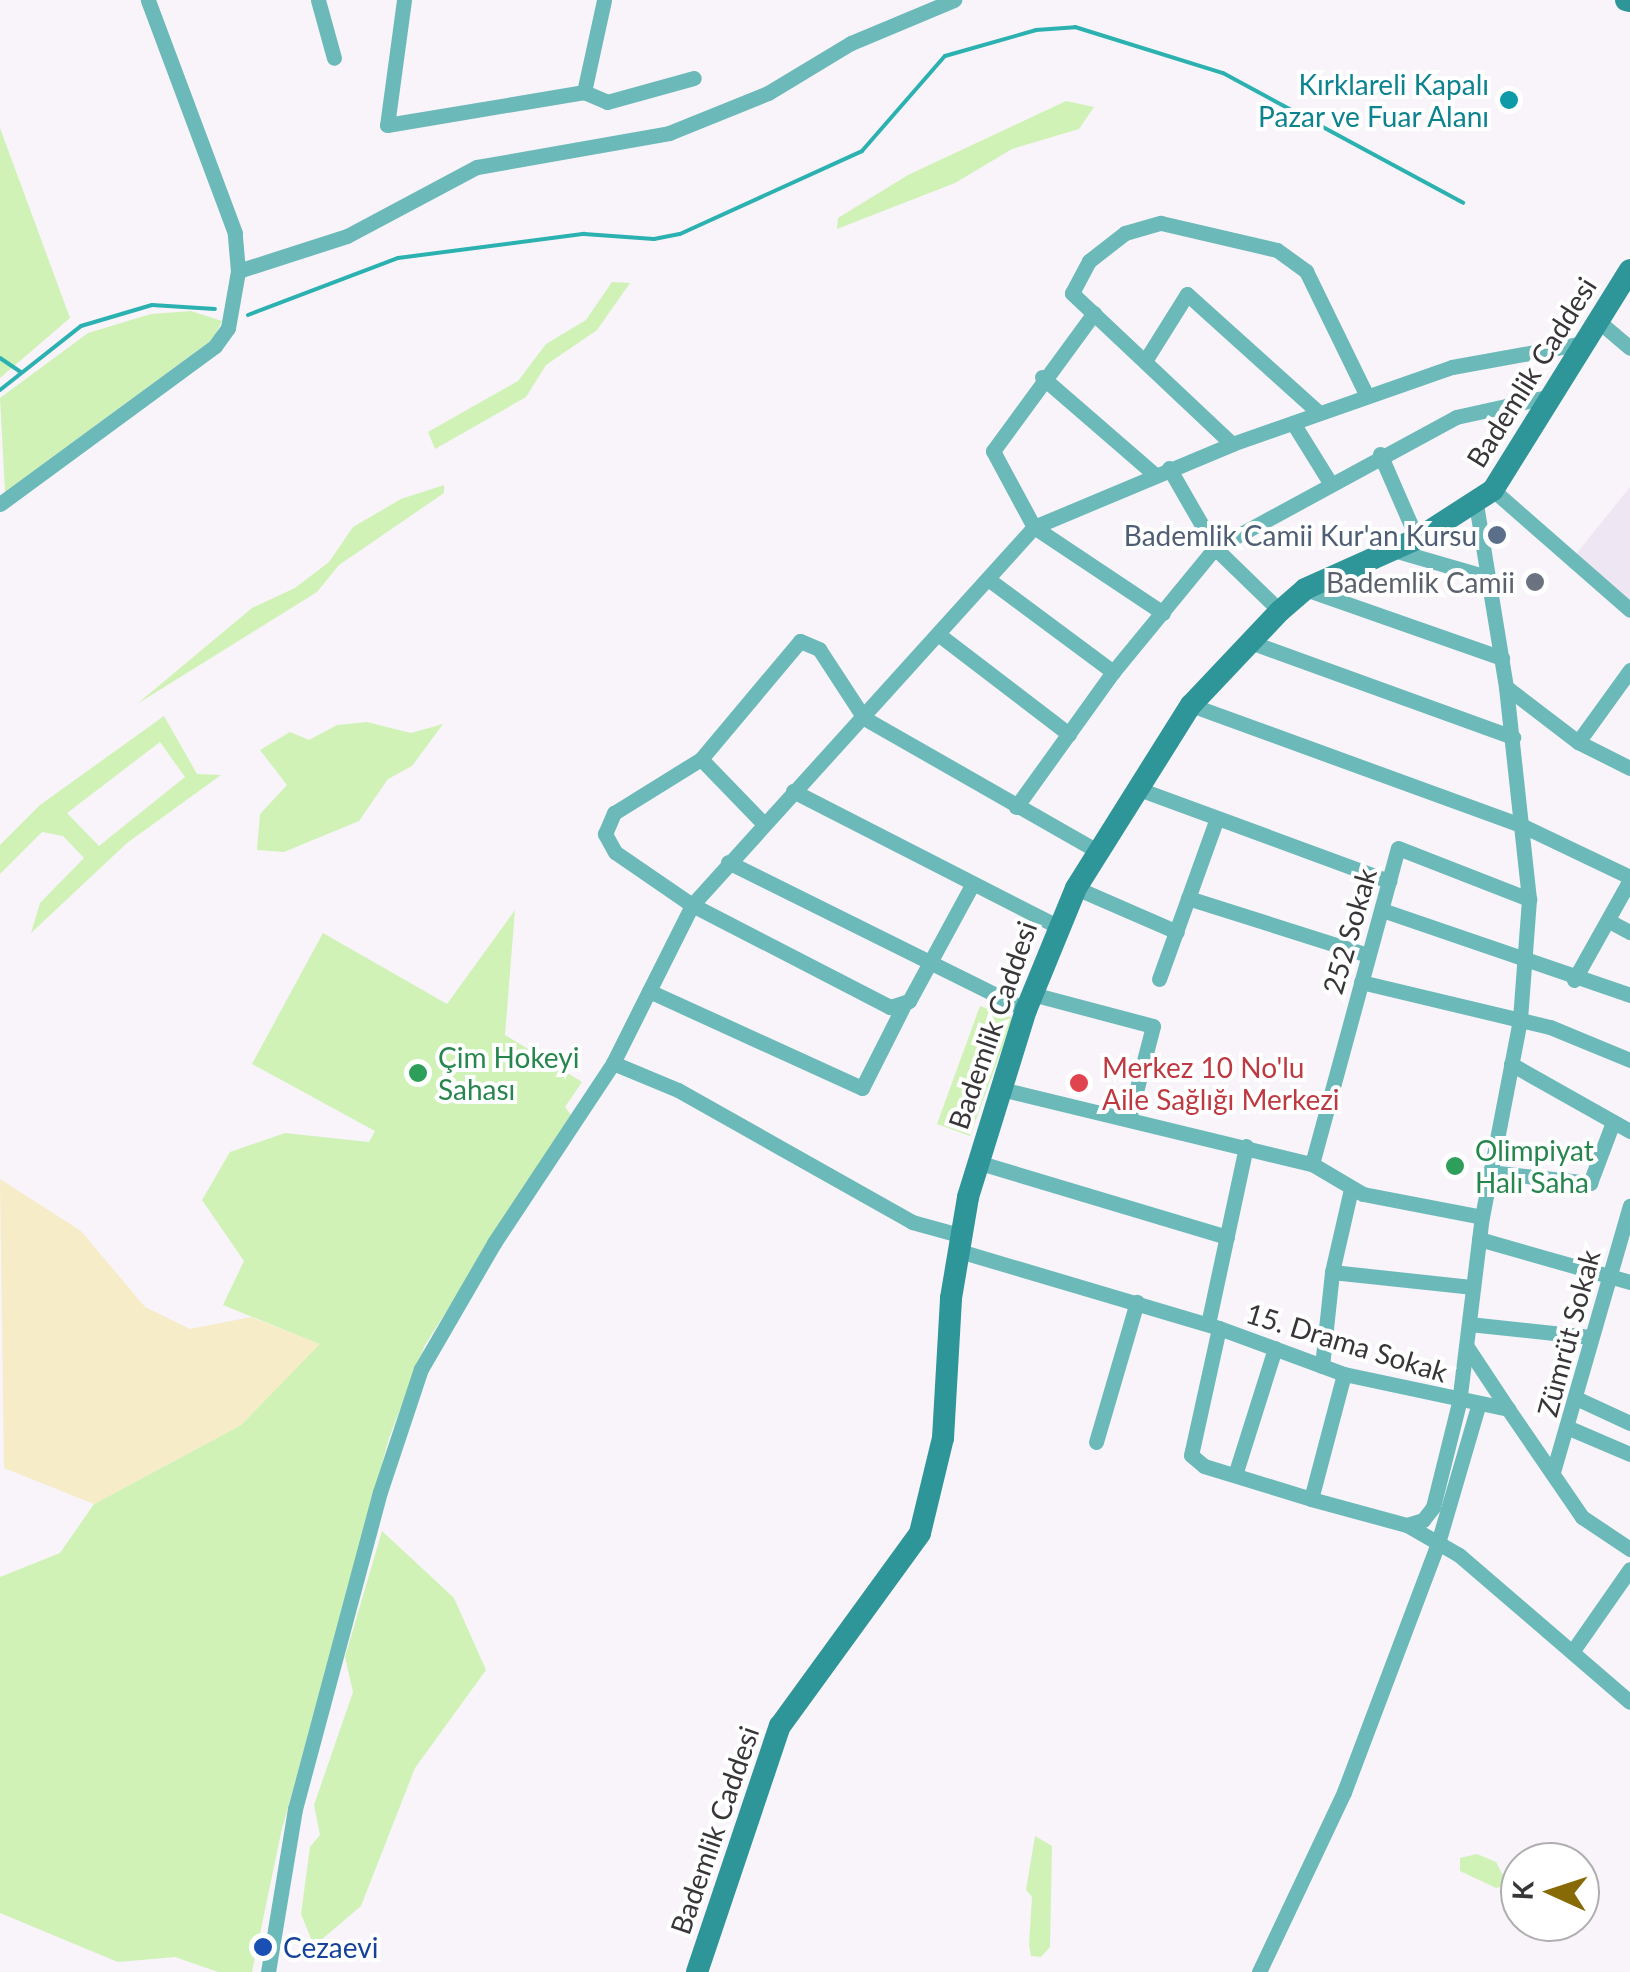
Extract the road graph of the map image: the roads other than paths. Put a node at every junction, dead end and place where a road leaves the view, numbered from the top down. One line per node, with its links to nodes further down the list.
1 (148, 0): 10 (street)
2 (318, 0): 6 (street)
3 (404, 0): 8 (street)
4 (604, 0): 8 (street)
5 (954, 0): 10 (street)
6 (334, 58)
7 (694, 78): 8 (street)
8 (584, 92)
9 (1630, 270): 12 (street, Bademlik Caddesi)
10 (238, 271): 26 (street)
11 (1094, 313): 15 (street); 16 (street); 17 (street)
12 (1597, 320): 13 (street, Bademlik Caddesi); 14 (street)
13 (1580, 344): 17 (street); 18 (street, Bademlik Caddesi)
14 (1630, 348)
15 (1145, 361): 19 (street); 21 (street)
16 (1042, 377): 23 (street); 27 (street)
17 (1368, 396): 19 (street)
18 (1547, 398): 22 (street); 25 (street, Bademlik Caddesi)
19 (1319, 413): 20 (street)
20 (1293, 423): 21 (street); 24 (street)
21 (1232, 444): 23 (street)
22 (1380, 454): 24 (street); 28 (street)
23 (1161, 471): 27 (street); 29 (street)
24 (1329, 481): 29 (street)
25 (1485, 497): 28 (street, Bademlik Caddesi); 31 (street); 34 (street)
26 (0, 504)
27 (1034, 527): 32 (street); 36 (street)
28 (1417, 539): 30 (street, Bademlik Caddesi)
29 (1215, 548): 35 (street); 36 (street)
30 (1390, 549): 31 (street); 33 (street, Bademlik Caddesi)
31 (1487, 577): 39 (street)
32 (988, 578): 37 (street); 41 (street)
33 (1305, 589): 35 (street, Bademlik Caddesi); 39 (street)
34 (1630, 610)
35 (1280, 611): 38 (street, Bademlik Caddesi)
36 (1162, 612): 41 (street)
37 (938, 634): 44 (street); 45 (street)
38 (1250, 642): 43 (street, Bademlik Caddesi); 46 (street)
39 (1502, 658): 42 (street)
40 (1630, 670): 47 (street)
41 (1113, 672): 45 (street)
42 (1506, 688): 46 (street); 47 (street)
43 (1191, 705): 50 (street, Bademlik Caddesi); 55 (street)
44 (864, 718): 48 (street); 51 (street); 52 (street)
45 (1068, 734): 52 (street)
46 (1513, 737): 55 (street)
47 (1578, 742): 49 (street)
48 (700, 759): 54 (street); 64 (street)
49 (1630, 768)
50 (1136, 788): 53 (street); 56 (street, Bademlik Caddesi)
51 (794, 791): 54 (street); 60 (street)
52 (1016, 807): 56 (street)
53 (1216, 821): 59 (street); 62 (street)
54 (762, 823): 57 (street)
55 (1523, 826): 58 (street); 63 (street)
56 (1098, 851): 61 (street, Bademlik Caddesi)
57 (728, 862): 64 (street); 72 (street)
58 (1630, 878): 66 (street)
59 (1389, 881): 63 (street, 252 Sokak); 65 (street, 252 Sokak)
60 (972, 885): 67 (street); 72 (street)
61 (1076, 888): 67 (street, Bademlik Caddesi); 68 (street)
62 (1188, 898): 68 (street); 70 (street)
63 (1529, 899): 71 (street)
64 (692, 905): 76 (street); 79 (street)
65 (1382, 910): 70 (street, 252 Sokak); 71 (street)
66 (1609, 921): 69 (street); 74 (street)
67 (1056, 926): 78 (street, Bademlik Caddesi)
68 (1177, 932): 73 (street)
69 (1630, 932)
70 (1368, 955): 75 (street, 252 Sokak)
71 (1528, 960): 74 (street); 80 (street)
72 (931, 966): 78 (street); 79 (street)
73 (1159, 980)
74 (1574, 980): 77 (street)
75 (1361, 982): 80 (street); 90 (street, 252 Sokak)
76 (649, 990): 79 (street); 82 (street)
77 (1630, 995)
78 (1029, 1002): 84 (street, Bademlik Caddesi); 85 (street)
79 (904, 1005)
80 (1520, 1019): 81 (street); 83 (street)
81 (1630, 1060)
82 (613, 1063): 97 (street, 15. Drama Sokak); 127 (street)
83 (1511, 1064): 86 (street); 91 (street)
84 (1002, 1089): 85 (street); 89 (street, Bademlik Caddesi)
85 (1129, 1119): 88 (street)
86 (1613, 1122): 87 (street); 91 (street)
87 (1630, 1131)
88 (1246, 1146): 90 (street); 95 (street)
89 (977, 1162): 95 (street); 97 (street, Bademlik Caddesi)
90 (1312, 1164): 92 (street)
91 (1489, 1172): 94 (street)
92 (1352, 1189): 94 (street); 98 (street)
93 (1630, 1206): 99 (street, Zümrüt Sokak)
94 (1482, 1216): 96 (street)
95 (1227, 1237): 104 (street)
96 (1479, 1239): 99 (street); 101 (street)
97 (957, 1242): 102 (street, 15. Drama Sokak); 128 (street, Bademlik Caddesi)
98 (1332, 1272): 101 (street); 108 (street)
99 (1608, 1275): 100 (street); 105 (street, Zümrüt Sokak)
100 (1630, 1282)
101 (1473, 1287): 103 (street)
102 (1137, 1302): 104 (street, 15. Drama Sokak); 116 (street)
103 (1470, 1324): 105 (street); 106 (street)
104 (1214, 1326): 107 (street, 15. Drama Sokak); 119 (street)
105 (1590, 1337): 110 (street, Zümrüt Sokak)
106 (1466, 1347): 111 (street); 113 (street)
107 (1275, 1348): 108 (street, 15. Drama Sokak); 119 (street)
108 (1322, 1366): 109 (street, 15. Drama Sokak)
109 (1344, 1374): 111 (street, 15. Drama Sokak); 120 (street)
110 (1578, 1399): 114 (street); 115 (street, Zümrüt Sokak)
111 (1459, 1403): 112 (street, 15. Drama Sokak); 121 (street)
112 (1478, 1406): 113 (street, 15. Drama Sokak); 122 (street)
113 (1508, 1410): 118 (street)
114 (1630, 1423)
115 (1570, 1428): 117 (street); 118 (street, Zümrüt Sokak)
116 (1096, 1442)
117 (1630, 1454)
118 (1553, 1472): 123 (street)
119 (1235, 1476): 120 (street)
120 (1311, 1499): 121 (street)
121 (1407, 1525): 122 (street)
122 (1438, 1543): 125 (street); 129 (street)
123 (1630, 1549)
124 (1630, 1568): 125 (street)
125 (1572, 1652): 126 (street)
126 (1630, 1702)
127 (268, 1972)
128 (698, 1972)
129 (1258, 1972)

